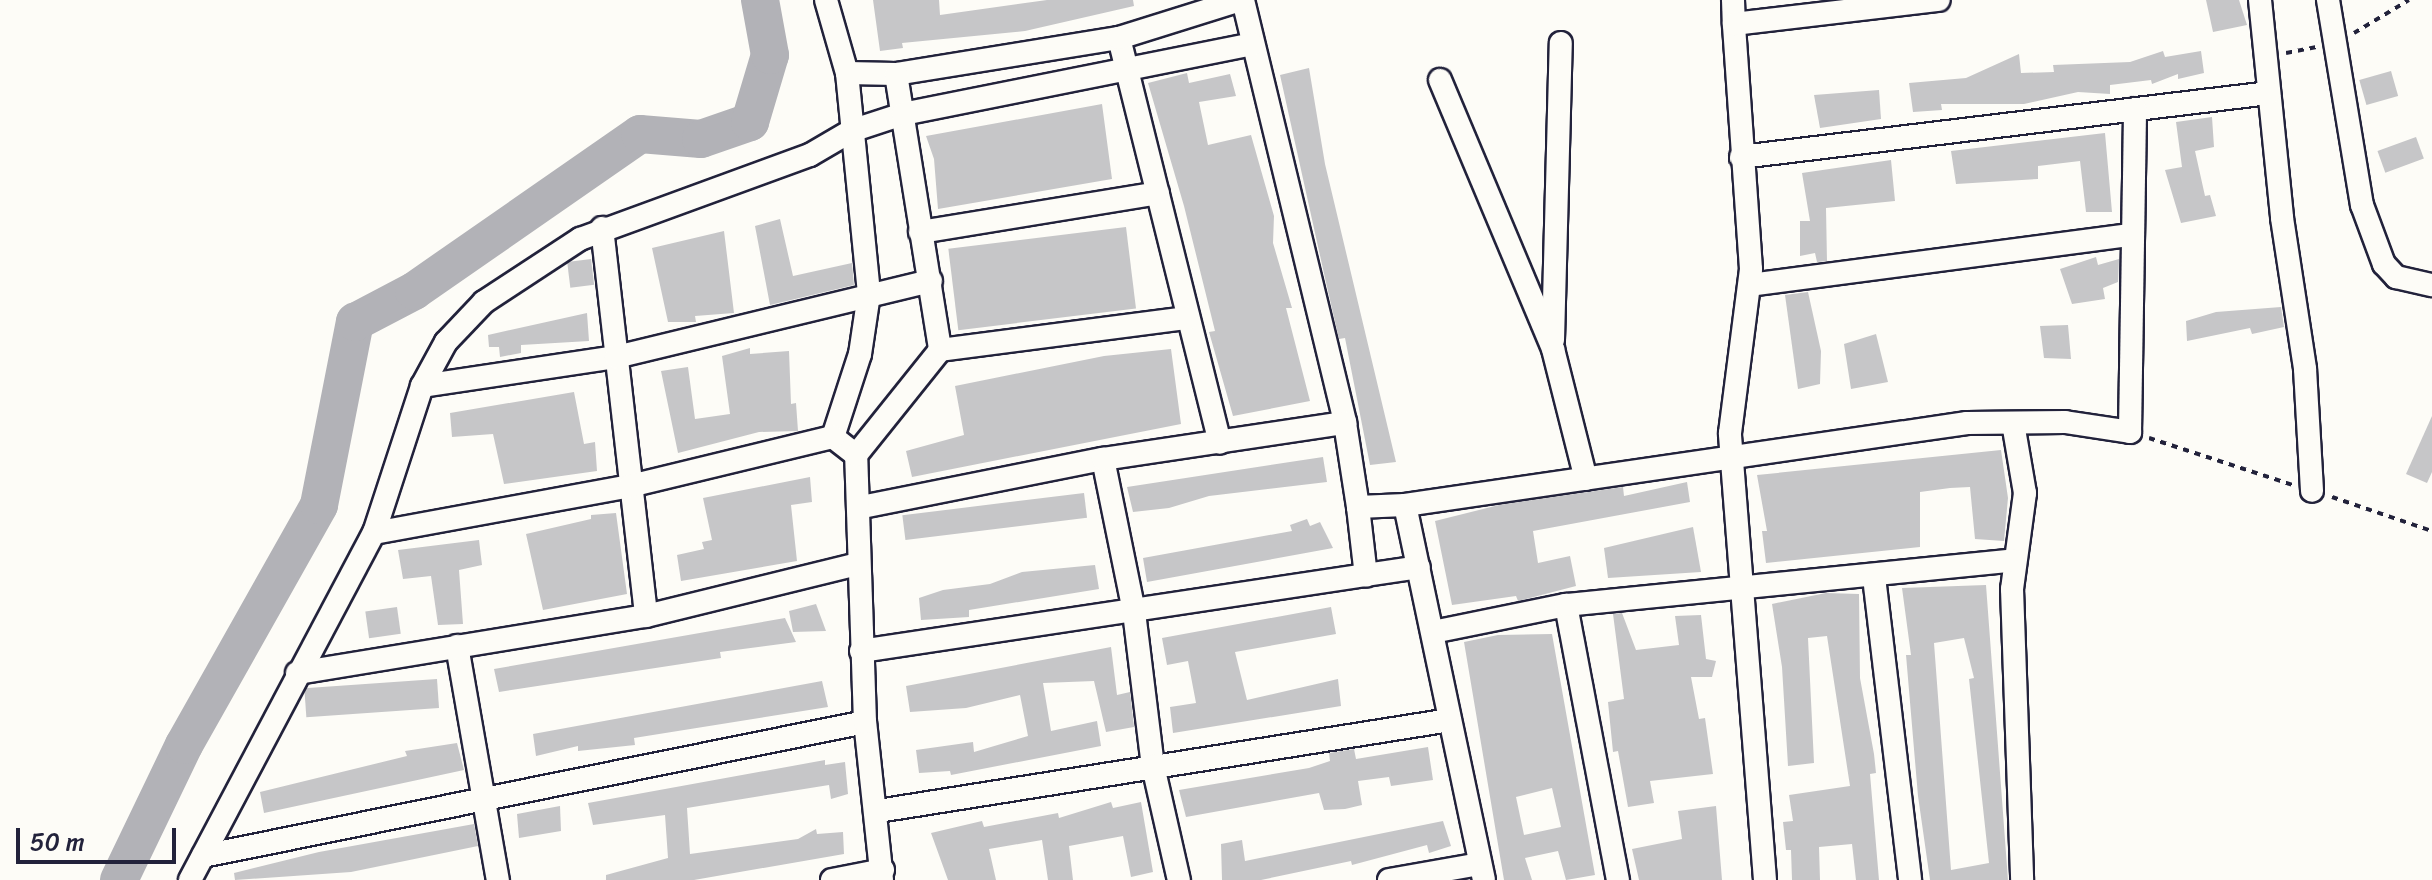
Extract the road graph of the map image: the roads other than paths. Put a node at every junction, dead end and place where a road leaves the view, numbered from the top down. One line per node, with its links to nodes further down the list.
1 (826, 0): 12 (street)
2 (1242, 0): 9 (street); 11 (street)
3 (1733, 0): 8 (street)
4 (1939, 0): 7 (street)
5 (2260, 0): 16 (street)
6 (2328, 0): 27 (street)
7 (1863, 5): 8 (street)
8 (1734, 24): 20 (street)
9 (1119, 38): 13 (street); 14 (street)
10 (1561, 43): 30 (street)
11 (1252, 44): 13 (street); 34 (street)
12 (847, 73): 14 (street); 19 (street)
13 (1126, 73): 18 (street); 21 (street)
14 (896, 74): 18 (street)
15 (1440, 80): 30 (street)
16 (2269, 93): 17 (street); 43 (street)
17 (2135, 109): 20 (street); 24 (street)
18 (903, 114): 19 (street); 23 (street)
19 (851, 131): 22 (street); 28 (street)
20 (1741, 157): 26 (street)
21 (1158, 193): 23 (street); 29 (street)
22 (602, 228): 32 (street); 33 (street)
23 (920, 232): 25 (street)
24 (2131, 235): 26 (street); 35 (street)
25 (931, 281): 28 (street); 31 (street)
26 (1750, 285): 39 (street)
27 (2432, 285)
28 (869, 294): 32 (street); 36 (street)
29 (1188, 318): 31 (street); 37 (street)
30 (1553, 349): 41 (street)
31 (940, 350): 38 (street)
32 (616, 357): 33 (street); 42 (street)
33 (422, 386): 47 (street)
34 (1345, 423): 37 (street); 46 (street)
35 (2013, 423): 39 (street); 48 (street)
36 (833, 437): 38 (street); 42 (street)
37 (1220, 443): 40 (street)
38 (856, 455): 45 (street)
39 (1732, 457): 41 (street); 53 (street)
40 (1103, 459): 45 (street); 55 (street)
41 (1586, 479): 44 (street)
42 (630, 486): 47 (street); 56 (street)
43 (2312, 491)
44 (1405, 505): 46 (street); 50 (street)
45 (862, 507): 49 (street)
46 (1358, 507): 51 (street)
47 (374, 533): 60 (street)
48 (2014, 560): 52 (street); 77 (street)
49 (858, 564): 56 (street); 59 (street)
50 (1419, 567): 51 (street); 57 (street)
51 (1366, 576): 55 (street)
52 (1874, 577): 53 (street); 76 (street)
53 (1743, 590): 54 (street); 75 (street)
54 (1566, 605): 57 (street); 74 (street)
55 (1134, 612): 59 (street); 63 (street)
56 (646, 616): 58 (street)
57 (1433, 632): 61 (street)
58 (457, 646): 60 (street); 64 (street)
59 (861, 651): 62 (street)
60 (297, 673): 66 (street)
61 (1450, 720): 63 (street); 67 (street)
62 (865, 722): 64 (street); 65 (street)
63 (1153, 766): 65 (street); 72 (street)
64 (482, 796): 66 (street); 70 (street)
65 (878, 811): 68 (street)
66 (203, 856): 69 (street)
67 (1482, 872): 73 (street)
68 (883, 875): 71 (street)
69 (190, 880)
70 (498, 880)
71 (832, 880)
72 (1179, 880)
73 (1389, 880)
74 (1618, 880)
75 (1765, 880)
76 (1910, 880)
77 (2022, 880)

